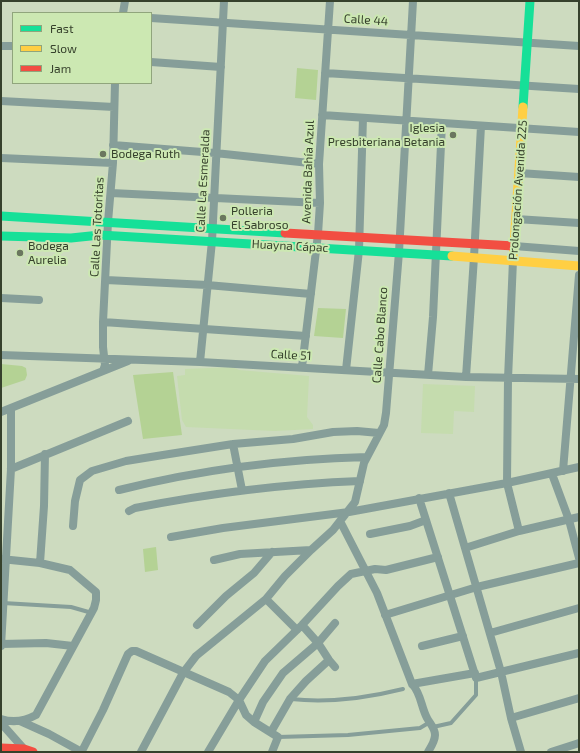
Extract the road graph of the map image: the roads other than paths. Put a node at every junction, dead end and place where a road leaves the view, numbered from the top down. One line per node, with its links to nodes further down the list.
1 (125, 1): 6 (street)
2 (224, 1): 8 (street, Calle La Esmeralda)
3 (330, 1): 9 (street, Avenida Bahía Azul)
4 (413, 1): 10 (street, Calle Cabo Blanco)
5 (530, 1): 11 (main road, Prolongación Avenida 225)
6 (123, 12)
7 (152, 18): 8 (street, Calle 44)
8 (223, 23): 9 (street, Calle 44); 16 (street, Calle La Esmeralda)
9 (328, 30): 10 (street, Calle 44); 17 (street, Avenida Bahía Azul)
10 (411, 35): 11 (street, Calle 44); 18 (street, Calle Cabo Blanco)
11 (528, 43): 14 (street, Calle 44); 20 (main road, Prolongación Avenida 225)
12 (1, 46): 13 (street)
13 (12, 46)
14 (579, 46)
15 (152, 62): 16 (street)
16 (221, 68): 32 (street, Calle La Esmeralda)
17 (325, 73): 18 (street); 24 (street, Avenida Bahía Azul)
18 (408, 77): 20 (street); 26 (street, Calle Cabo Blanco)
19 (114, 84): 23 (street, Calle Las Totoritas)
20 (525, 87): 21 (street); 29 (main road, Prolongación Avenida 225)
21 (579, 89)
22 (1, 101): 23 (street)
23 (114, 107): 31 (street, Calle Las Totoritas)
24 (322, 115): 25 (street); 35 (street, Avenida Bahía Azul)
25 (364, 118): 26 (street); 49 (street)
26 (406, 121): 27 (street); 50 (street, Calle Cabo Blanco)
27 (442, 123): 28 (street); 52 (street)
28 (481, 126): 29 (street); 53 (street)
29 (522, 128): 30 (street); 36 (main road, Prolongación Avenida 225)
30 (579, 132)
31 (113, 145): 32 (street); 34 (street, Calle Las Totoritas)
32 (216, 153): 35 (street); 39 (street, Calle La Esmeralda)
33 (1, 158): 34 (street)
34 (113, 163): 38 (street, Calle Las Totoritas)
35 (319, 164): 40 (street, Avenida Bahía Azul)
36 (519, 173): 37 (street); 42 (main road, Prolongación Avenida 225)
37 (579, 177)
38 (111, 192): 39 (street); 43 (street, Calle Las Totoritas)
39 (214, 199): 40 (street); 45 (street, Calle La Esmeralda)
40 (320, 204): 46 (street, Avenida Bahía Azul)
41 (1, 216): 43 (main road, Huayna Cápac)
42 (516, 219): 44 (street); 54 (main road, Prolongación Avenida 225)
43 (108, 222): 45 (main road, Huayna Cápac); 47 (street, Calle Las Totoritas)
44 (579, 223)
45 (212, 228): 46 (main road, Huayna Cápac); 51 (street, Calle La Esmeralda)
46 (318, 234): 49 (main road, Huayna Cápac); 55 (street, Avenida Bahía Azul)
47 (108, 235): 48 (main road, Huayna Cápac); 51 (main road, Huayna Cápac); 64 (street, Calle Las Totoritas)
48 (1, 236)
49 (359, 237): 50 (main road, Huayna Cápac); 56 (street)
50 (400, 240): 52 (main road, Huayna Cápac); 58 (street, Calle Cabo Blanco)
51 (212, 241): 55 (main road, Huayna Cápac); 65 (street, Calle La Esmeralda)
52 (437, 242): 53 (main road, Huayna Cápac); 59 (street)
53 (475, 244): 54 (main road, Huayna Cápac); 60 (street)
54 (514, 246): 57 (street, Huayna Cápac); 61 (main road, Prolongación Avenida 225)
55 (317, 248): 56 (main road, Huayna Cápac); 66 (street, Avenida Bahía Azul)
56 (359, 250): 58 (main road, Huayna Cápac); 77 (street)
57 (579, 251)
58 (399, 252): 59 (main road, Huayna Cápac); 79 (street, Calle Cabo Blanco)
59 (436, 254): 60 (main road, Huayna Cápac); 80 (street)
60 (474, 257): 61 (main road, Huayna Cápac); 81 (street)
61 (513, 260): 62 (main road, Huayna Cápac); 82 (street, Prolongación Avenida 225)
62 (579, 266)
63 (579, 275): 83 (street)
64 (106, 280): 65 (street); 69 (street, Calle Las Totoritas)
65 (207, 285): 66 (street); 70 (street, Calle La Esmeralda)
66 (311, 294): 71 (street, Avenida Bahía Azul)
67 (1, 298): 68 (street)
68 (39, 300)
69 (103, 322): 70 (street, Calle 51); 73 (street, Calle Las Totoritas)
70 (204, 329): 71 (street, Calle 51); 75 (street, Calle La Esmeralda)
71 (306, 336): 76 (street, Avenida Bahía Azul)
72 (1, 355): 73 (street, Calle 51)
73 (105, 358): 74 (street, Calle 51); 78 (street, Calle Las Totoritas)
74 (132, 360): 75 (street, Calle 51); 78 (street)
75 (200, 362): 76 (street, Calle 51)
76 (302, 368): 77 (street, Calle 51)
77 (346, 370): 79 (street, Calle 51)
78 (103, 371): 84 (street)
79 (389, 373): 80 (street, Calle 51); 87 (street, Calle Cabo Blanco)
80 (428, 375): 81 (street, Calle 51)
81 (466, 377): 82 (street, Calle 51)
82 (508, 379): 83 (street, Calle 51); 97 (street, Prolongación Avenida 225)
83 (575, 379): 94 (street)
84 (11, 408): 85 (street); 93 (street)
85 (1, 412)
86 (128, 421): 89 (street)
87 (379, 433): 88 (street); 90 (street, Calle Cabo Blanco)
88 (233, 444): 92 (street); 108 (street)
89 (44, 454): 93 (street); 119 (street)
90 (367, 457): 92 (street); 96 (street, Calle Cabo Blanco)
91 (579, 467): 94 (street)
92 (238, 468): 98 (street); 99 (street)
93 (11, 469): 117 (street)
94 (563, 471): 95 (street)
95 (552, 474): 97 (street); 106 (street)
96 (360, 481): 99 (street); 103 (street, Calle Cabo Blanco)
97 (507, 483): 100 (street); 109 (street, Prolongación Avenida 225)
98 (119, 490)
99 (242, 490): 102 (street)
100 (449, 493): 101 (street); 112 (street)
101 (419, 498): 103 (street); 105 (street)
102 (129, 511)
103 (349, 512): 107 (street, Calle Cabo Blanco); 111 (street)
104 (579, 517): 106 (street)
105 (426, 520): 110 (street); 115 (street)
106 (568, 520): 109 (street); 116 (street)
107 (340, 521): 113 (street, Calle Cabo Blanco); 121 (street)
108 (73, 526)
109 (519, 532): 112 (street)
110 (370, 534)
111 (171, 537)
112 (465, 548): 122 (street)
113 (311, 550): 114 (street); 124 (street, Calle Cabo Blanco)
114 (272, 552): 118 (street); 130 (street)
115 (438, 557): 121 (street); 123 (street)
116 (579, 558)
117 (3, 559): 119 (street); 125 (street)
118 (214, 560)
119 (40, 563): 127 (street)
120 (579, 563): 122 (street)
121 (366, 571): 128 (street); 131 (street)
122 (477, 587): 123 (street); 132 (street)
123 (450, 595): 128 (street); 133 (street)
124 (266, 600): 131 (street); 142 (street, Calle Cabo Blanco)
125 (4, 602): 127 (lane); 135 (street)
126 (579, 608): 132 (street)
127 (92, 613): 136 (street)
128 (385, 615): 144 (street)
129 (335, 622): 134 (street)
130 (197, 625)
131 (299, 627): 134 (street); 148 (street)
132 (490, 633): 141 (street)
133 (463, 636): 137 (street); 143 (street)
134 (318, 644): 139 (street); 152 (street)
135 (1, 645): 136 (street)
136 (73, 646): 151 (street)
137 (422, 646)
138 (579, 653): 141 (street)
139 (329, 660): 140 (street); 147 (street)
140 (335, 667)
141 (501, 672): 143 (street); 149 (street)
142 (183, 673): 148 (street); 160 (street); 162 (street, Calle Cabo Blanco)
143 (476, 676): 144 (street); 154 (lane)
144 (412, 684): 154 (street)
145 (403, 689): 147 (lane)
146 (579, 698): 149 (street)
147 (290, 699): 155 (street)
148 (238, 700): 152 (street); 163 (street)
149 (511, 718): 166 (street)
150 (1, 719): 151 (street)
151 (20, 721): 160 (street)
152 (254, 722): 155 (street)
153 (1, 723): 159 (street)
154 (431, 724): 156 (lane); 165 (street)
155 (271, 732): 156 (street)
156 (278, 737): 164 (street)
157 (579, 743): 167 (street)
158 (1, 748): 159 (main road)
159 (24, 748): 161 (main road)
160 (83, 751)
161 (33, 752)
162 (141, 752)
163 (208, 752)
164 (272, 752)
165 (428, 752)
166 (521, 752)
167 (551, 752)

